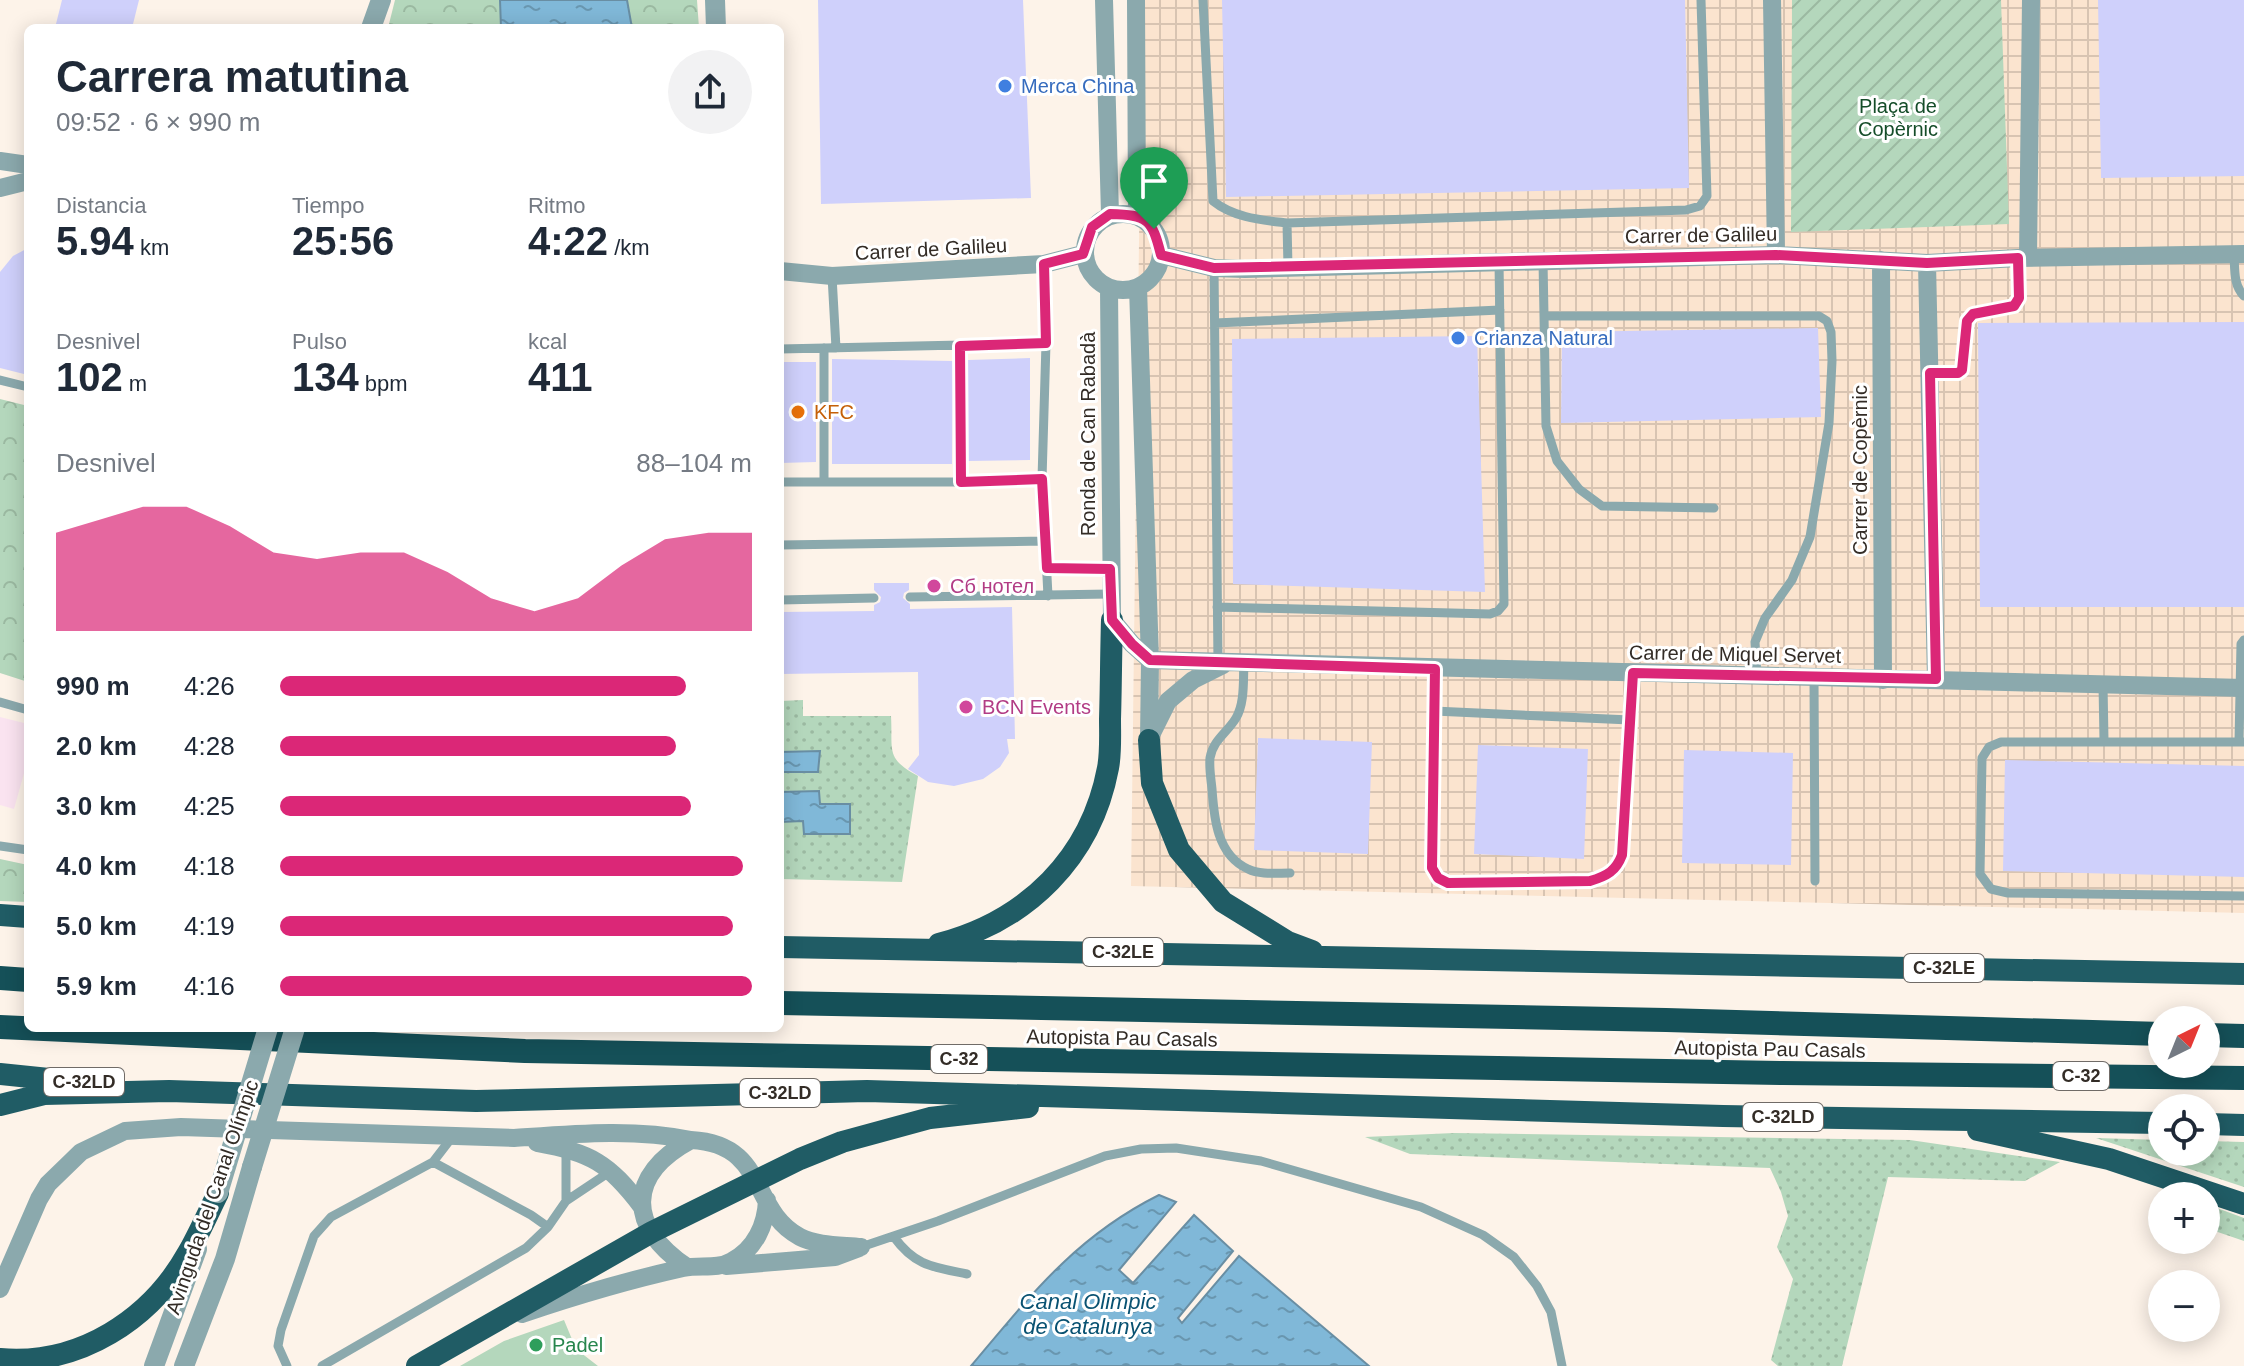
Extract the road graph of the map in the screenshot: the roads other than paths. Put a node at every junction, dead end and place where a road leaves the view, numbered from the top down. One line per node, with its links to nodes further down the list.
1 (381, 0): 9 (street)
2 (715, 0): 10 (street)
3 (1104, 0): 15 (street)
4 (1136, 0): 16 (street)
5 (1203, 0): 17 (lane)
6 (1701, 0): 17 (lane)
7 (1772, 0): 21 (street)
8 (2031, 0): 22 (street)
9 (372, 24)
10 (716, 24)
11 (0, 161): 12 (street)
12 (24, 164)
13 (24, 182): 14 (street)
14 (0, 188)
15 (1110, 214): 16 (street); 18 (street)
16 (1137, 215): 20 (street)
17 (1287, 223): 28 (lane)
18 (1083, 254): 27 (street, Carrer de Galileu); 33 (street)
19 (2239, 254): 22 (street, Carrer de Galileu); 34 (lane)
20 (1161, 255): 29 (street, Carrer de Galileu); 32 (street)
21 (1776, 255): 23 (street, Carrer de Galileu); 24 (street, Carrer de Galileu)
22 (2023, 258): 26 (street, Carrer de Galileu); 43 (lane)
23 (1881, 260): 26 (street, Carrer de Galileu); 70 (street, Carrer de Copèrnic)
24 (1543, 261): 25 (street, Carrer de Galileu); 36 (lane)
25 (1499, 262): 28 (street, Carrer de Galileu); 35 (lane)
26 (1927, 263): 43 (street)
27 (1044, 264): 31 (street, Carrer de Galileu); 38 (lane)
28 (1288, 267): 29 (street, Carrer de Galileu)
29 (1214, 268): 37 (lane)
30 (784, 271): 31 (street, Carrer de Galileu)
31 (832, 276): 41 (lane)
32 (1138, 287): 33 (street); 63 (street)
33 (1109, 288): 54 (street, Ronda de Can Rabadà)
34 (2244, 296)
35 (1500, 310): 37 (lane); 60 (lane)
36 (1545, 316): 50 (lane); 67 (lane)
37 (1215, 323): 60 (lane)
38 (1046, 343): 39 (lane); 46 (lane)
39 (960, 346): 41 (lane); 49 (lane)
40 (824, 348): 41 (lane); 42 (lane); 47 (lane)
41 (836, 348)
42 (784, 349)
43 (1930, 373): 69 (street)
44 (0, 380): 45 (lane)
45 (24, 386)
46 (1042, 479): 49 (lane); 51 (lane)
47 (824, 481): 48 (lane); 49 (lane)
48 (784, 482)
49 (961, 482)
50 (1714, 508)
51 (1045, 541): 52 (lane); 53 (lane)
52 (784, 545)
53 (1047, 568): 54 (lane); 56 (lane)
54 (1110, 569): 55 (street, Ronda de Can Rabadà)
55 (1110, 594): 56 (lane); 61 (street, Ronda de Can Rabadà)
56 (1048, 596): 57 (lane)
57 (910, 597)
58 (874, 598): 59 (lane)
59 (784, 600)
60 (1217, 607): 64 (lane)
61 (1112, 620): 63 (street); 88 (highway)
62 (2244, 640): 72 (lane)
63 (1150, 660): 64 (street, Carrer de Miquel Servet); 77 (street)
64 (1229, 663): 65 (street, Carrer de Miquel Servet); 77 (street); 82 (lane)
65 (1435, 669): 66 (street, Carrer de Miquel Servet); 75 (lane)
66 (1633, 673): 67 (street, Carrer de Miquel Servet); 76 (lane)
67 (1757, 676): 68 (street, Carrer de Miquel Servet)
68 (1814, 678): 70 (street, Carrer de Miquel Servet); 83 (lane)
69 (1936, 679): 70 (street, Carrer de Miquel Servet); 71 (street, Carrer de Miquel Servet)
70 (1883, 680)
71 (2103, 684): 72 (street, Carrer de Miquel Servet); 78 (lane)
72 (2241, 688): 79 (lane)
73 (0, 702): 74 (lane)
74 (24, 709)
75 (1434, 711): 76 (lane); 76 (lane)
76 (1630, 720)
77 (1149, 740): 89 (highway)
78 (2104, 741): 79 (lane); 84 (lane)
79 (2242, 742)
80 (0, 846): 81 (lane)
81 (24, 849)
82 (1290, 873)
83 (1815, 881)
84 (2244, 896)
85 (0, 915): 86 (highway)
86 (24, 917)
87 (784, 947): 88 (highway, C-32LE)
88 (922, 949): 89 (highway, C-32LE)
89 (1324, 956): 90 (highway, C-32LE)
90 (2244, 974)
91 (0, 978): 92 (highway)
92 (24, 980)
93 (784, 1003): 99 (highway, Autopista Pau Casals / C-32)
94 (0, 1027): 95 (highway, Autopista Pau Casals / C-32)
95 (24, 1028)
96 (109, 1032): 103 (highway, Autopista Pau Casals / C-32)
97 (267, 1032): 118 (street, Avinguda del Canal Olímpic, bridge)
98 (294, 1032): 134 (street, Avinguda del Canal Olímpic, bridge)
99 (2148, 1034)
100 (2220, 1035): 101 (highway)
101 (2244, 1036)
102 (0, 1074): 104 (highway, C-32LD)
103 (2244, 1078)
104 (169, 1091): 105 (highway, C-32LD); 106 (highway)
105 (1131, 1100): 107 (highway, C-32LD); 117 (highway)
106 (0, 1105)
107 (1930, 1120): 108 (highway, C-32LD); 121 (highway)
108 (2148, 1123)
109 (2220, 1124): 110 (highway)
110 (2244, 1125)
111 (453, 1136): 112 (street); 115 (lane); 130 (street)
112 (514, 1138): 113 (street); 114 (street)
113 (691, 1140): 117 (street); 122 (street)
114 (566, 1148): 116 (street); 120 (lane)
115 (433, 1162): 123 (lane); 135 (lane)
116 (611, 1171): 120 (lane); 122 (street)
117 (757, 1179): 119 (street); 124 (highway)
118 (218, 1193): 132 (highway); 133 (street, Avinguda del Canal Olímpic)
119 (767, 1200): 126 (street); 127 (street)
120 (566, 1201): 123 (lane)
121 (2244, 1204)
122 (642, 1207): 124 (street)
123 (548, 1227): 136 (lane)
124 (652, 1232): 128 (street); 131 (highway)
125 (894, 1237): 126 (lane); 129 (lane); 138 (lane)
126 (861, 1247): 127 (street)
127 (717, 1266): 128 (street)
128 (687, 1267): 131 (street)
129 (967, 1274)
130 (0, 1289)
131 (490, 1325): 137 (highway)
132 (8, 1361)
133 (154, 1366)
134 (184, 1366)
135 (287, 1366)
136 (322, 1366)
137 (417, 1366)
138 (1562, 1366)

